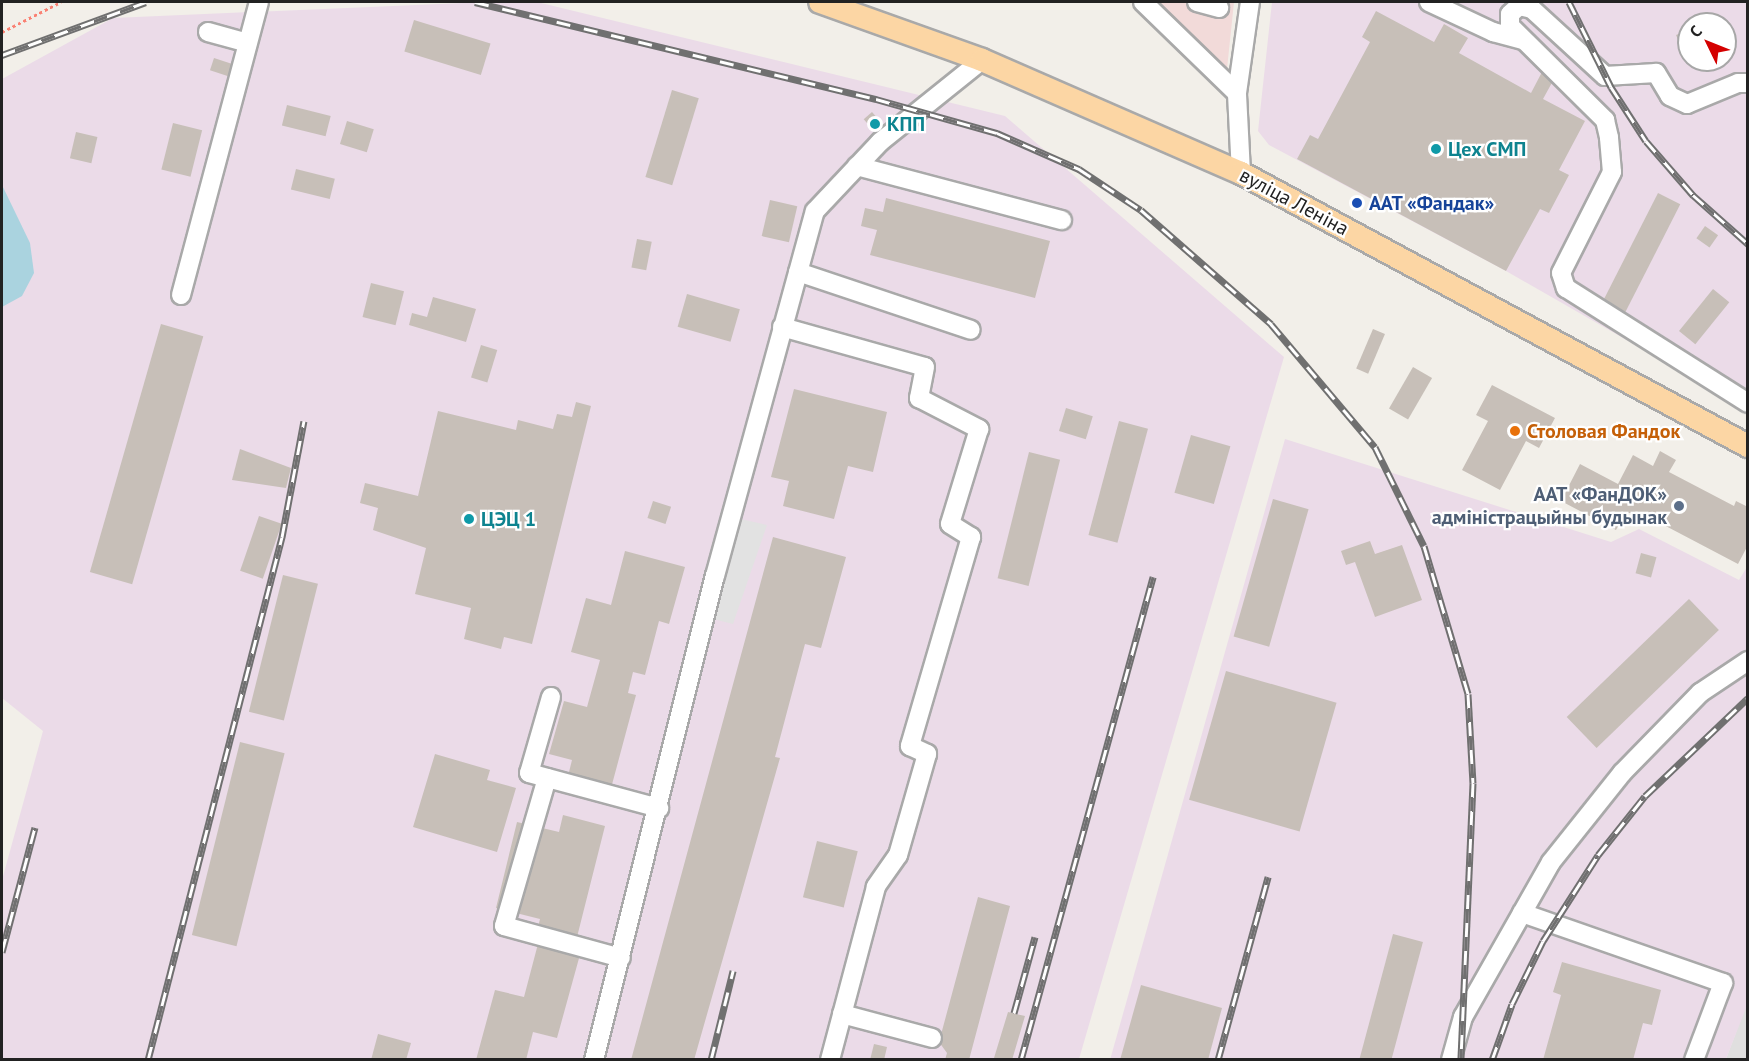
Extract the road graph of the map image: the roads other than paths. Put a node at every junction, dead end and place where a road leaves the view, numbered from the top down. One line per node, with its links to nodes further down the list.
1 (259, 2): 10 (street)
2 (820, 2): 11 (main road, вуліца Леніна)
3 (1143, 2): 13 (street)
4 (1197, 2): 7 (street)
5 (1250, 2): 13 (street)
6 (1429, 2): 9 (street)
7 (1219, 8)
8 (208, 32): 10 (street)
9 (1525, 40): 12 (street); 21 (street)
10 (248, 43): 18 (street)
11 (982, 60): 14 (street); 15 (main road, вуліца Леніна)
12 (1748, 84)
13 (1238, 93): 15 (street)
14 (857, 166): 16 (street); 17 (street)
15 (1241, 172): 22 (main road, вуліца Леніна)
16 (1062, 220)
17 (798, 272): 19 (street); 20 (street)
18 (181, 295)
19 (783, 327): 26 (street); 29 (street)
20 (971, 330)
21 (1748, 403)
22 (1748, 446)
23 (1748, 661): 27 (street)
24 (551, 697): 25 (street)
25 (547, 778): 26 (street); 28 (street)
26 (659, 808): 28 (street)
27 (1522, 913): 33 (street); 34 (street)
28 (621, 958): 31 (street)
29 (842, 1014): 30 (street); 32 (street)
30 (932, 1038)
31 (594, 1059)
32 (830, 1059)
33 (1451, 1059)
34 (1695, 1059)

